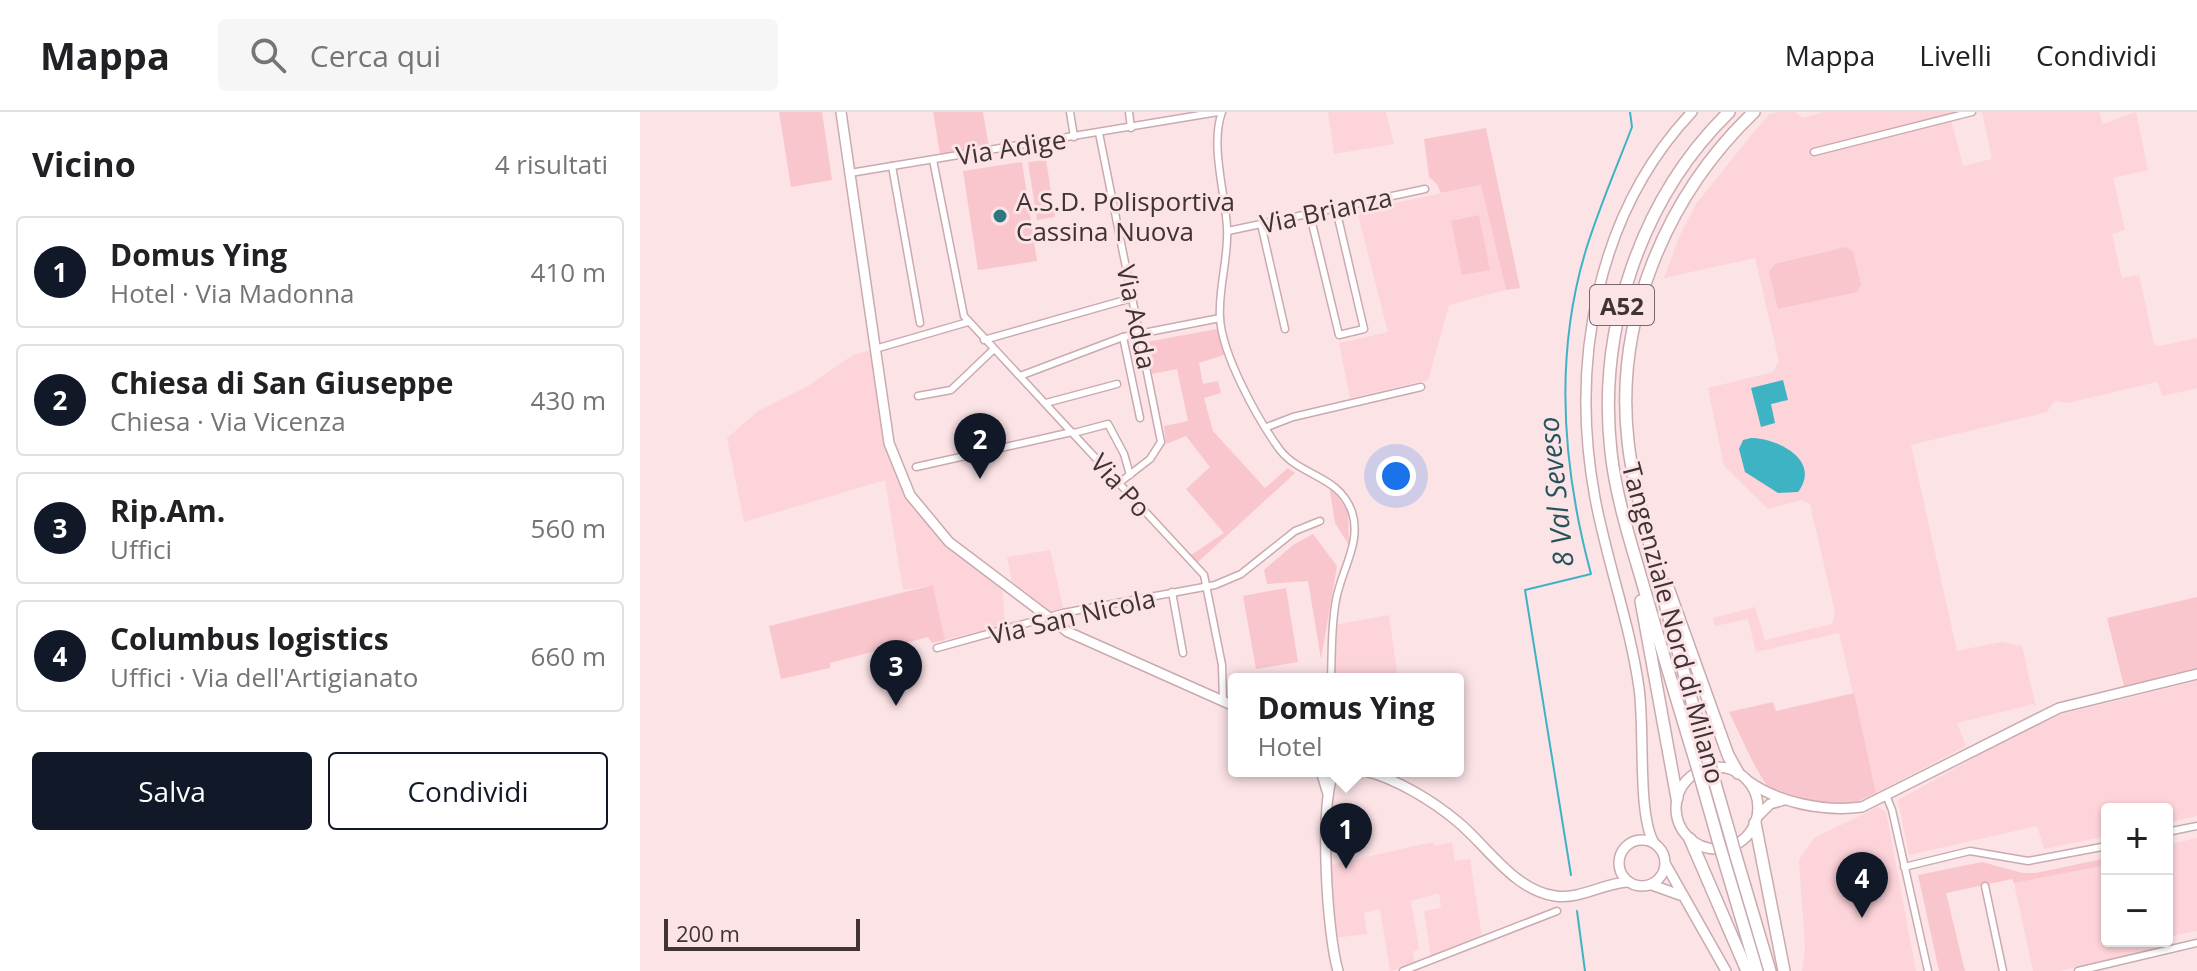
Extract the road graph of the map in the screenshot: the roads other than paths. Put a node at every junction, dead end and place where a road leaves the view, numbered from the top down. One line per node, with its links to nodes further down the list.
1 (841, 112): 16 (street)
2 (1070, 112): 12 (street)
3 (1129, 112): 10 (street)
4 (1220, 112): 9 (street, Via Adige); 21 (street)
5 (1692, 112): 66 (street)
6 (1729, 112): 45 (highway, Tangenziale Nord di Milano / A52)
7 (1754, 112): 43 (highway, Tangenziale Nord di Milano / A52)
8 (1972, 112): 13 (street)
9 (1178, 115): 10 (street, Via Adige)
10 (1131, 128): 11 (street, Via Adige)
11 (1099, 133): 12 (street, Via Adige); 22 (street, Via Adda)
12 (1074, 137): 14 (street, Via Adige)
13 (1814, 152)
14 (933, 160): 15 (street, Via Adige); 24 (street)
15 (892, 166): 16 (street, Via Adige); 25 (street)
16 (850, 173): 30 (street)
17 (1425, 189): 18 (street, Via Brianza)
18 (1336, 209): 19 (street, Via Brianza); 19 (street)
19 (1310, 215): 20 (street, Via Brianza)
20 (1261, 224): 21 (street, Via Brianza); 26 (street)
21 (1228, 231): 23 (street)
22 (1132, 298): 27 (street, Via Adda); 29 (street)
23 (1220, 318): 27 (street); 38 (street)
24 (968, 322): 29 (street, Via Po); 30 (street)
25 (920, 323)
26 (1285, 329)
27 (1140, 332): 28 (street); 41 (street, Via Adda)
28 (1123, 337): 32 (street); 37 (street)
29 (984, 340): 31 (street, Via Po)
30 (875, 349): 48 (street)
31 (994, 349): 32 (street, Via Po); 35 (street)
32 (1020, 376): 36 (street, Via Po)
33 (1117, 384): 36 (street)
34 (1421, 387): 38 (street)
35 (918, 396)
36 (1046, 403): 39 (street, Via Po)
37 (1140, 418)
38 (1267, 427): 51 (street)
39 (1073, 432): 40 (street); 41 (street); 42 (street, Via Po)
40 (916, 467)
41 (1130, 475): 42 (street, Via Adda)
42 (1119, 483): 46 (street, Via Po)
43 (1644, 520): 60 (highway); 73 (highway, Tangenziale Nord di Milano / A52, bridge)
44 (1320, 521): 46 (street, Via San Nicola)
45 (1626, 526): 63 (highway); 73 (highway, Tangenziale Nord di Milano / A52, bridge)
46 (1208, 586): 47 (street, Via San Nicola); 53 (street, Via Po)
47 (1172, 592): 48 (street, Via San Nicola); 50 (street)
48 (1048, 619): 49 (street, Via San Nicola); 54 (street)
49 (937, 648)
50 (1183, 653)
51 (1331, 673)
52 (2197, 674): 61 (street)
53 (1223, 675): 54 (street); 55 (street, Via Po)
54 (1213, 697): 55 (street)
55 (1223, 701): 56 (street)
56 (1228, 703)
57 (1323, 777): 62 (street)
58 (1333, 777): 62 (street)
59 (1380, 777): 78 (street)
60 (1743, 777): 63 (street); 64 (street); 65 (street)
61 (1886, 795): 64 (street); 76 (street)
62 (1328, 797): 84 (street)
63 (1677, 798): 69 (street)
64 (1787, 799): 65 (street)
65 (1756, 820): 69 (street); 90 (highway)
66 (1644, 821): 70 (street); 71 (street)
67 (2197, 826): 68 (street)
68 (2173, 831)
69 (1690, 839): 87 (highway)
70 (1633, 842): 71 (street); 74 (street)
71 (1654, 843): 75 (street)
72 (2101, 847): 76 (street)
73 (1729, 855): 88 (highway, Tangenziale Nord di Milano / A52); 89 (highway, Tangenziale Nord di Milano / A52)
74 (1619, 864): 77 (street); 78 (street)
75 (1666, 865): 79 (street); 81 (street)
76 (1904, 867): 91 (street)
77 (1628, 882): 78 (street); 79 (street)
78 (1601, 885)
79 (1652, 885): 81 (street)
80 (1985, 886): 92 (street)
81 (1683, 897): 86 (street)
82 (1557, 911): 85 (street)
83 (2197, 943): 93 (street)
84 (1335, 968)
85 (1403, 971)
86 (1726, 971)
87 (1747, 971)
88 (1757, 971)
89 (1770, 971)
90 (1784, 971)
91 (1928, 971)
92 (2003, 971)
93 (2078, 971)

